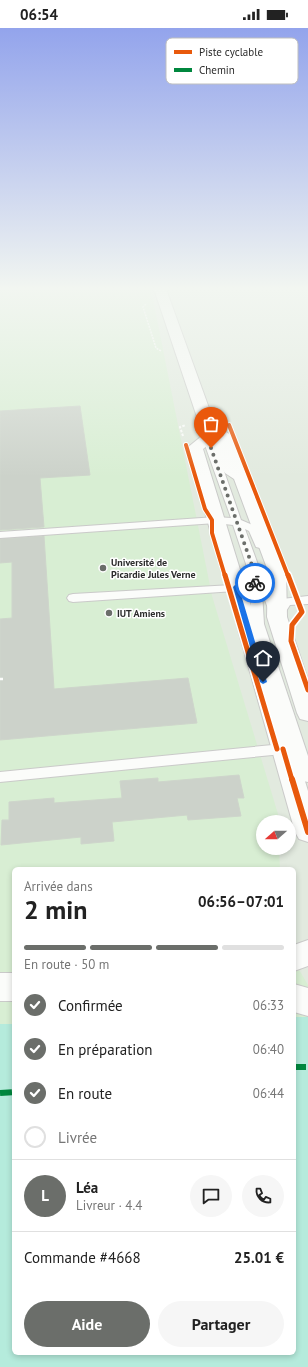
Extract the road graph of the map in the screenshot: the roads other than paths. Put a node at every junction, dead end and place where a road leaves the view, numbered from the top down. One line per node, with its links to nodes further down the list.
1 (185, 351): 2 (street)
2 (219, 436): 3 (street); 4 (lane); 6 (street)
3 (216, 520): 4 (lane); 5 (lane); 7 (street)
4 (238, 522): 6 (lane); 8 (lane)
5 (0, 535)
6 (274, 563): 11 (street)
7 (235, 587): 8 (lane); 9 (lane); 13 (street)
8 (255, 587): 11 (lane); 15 (lane)
9 (73, 598)
10 (308, 600): 11 (lane)
11 (277, 617): 12 (street)
12 (308, 713)
13 (283, 749): 14 (lane); 16 (street)
14 (0, 777)
15 (308, 777)
16 (308, 832)
17 (308, 953): 18 (street)
18 (296, 957)
19 (0, 987): 20 (street)
20 (12, 987)
21 (296, 999): 22 (street)
22 (308, 1002)

